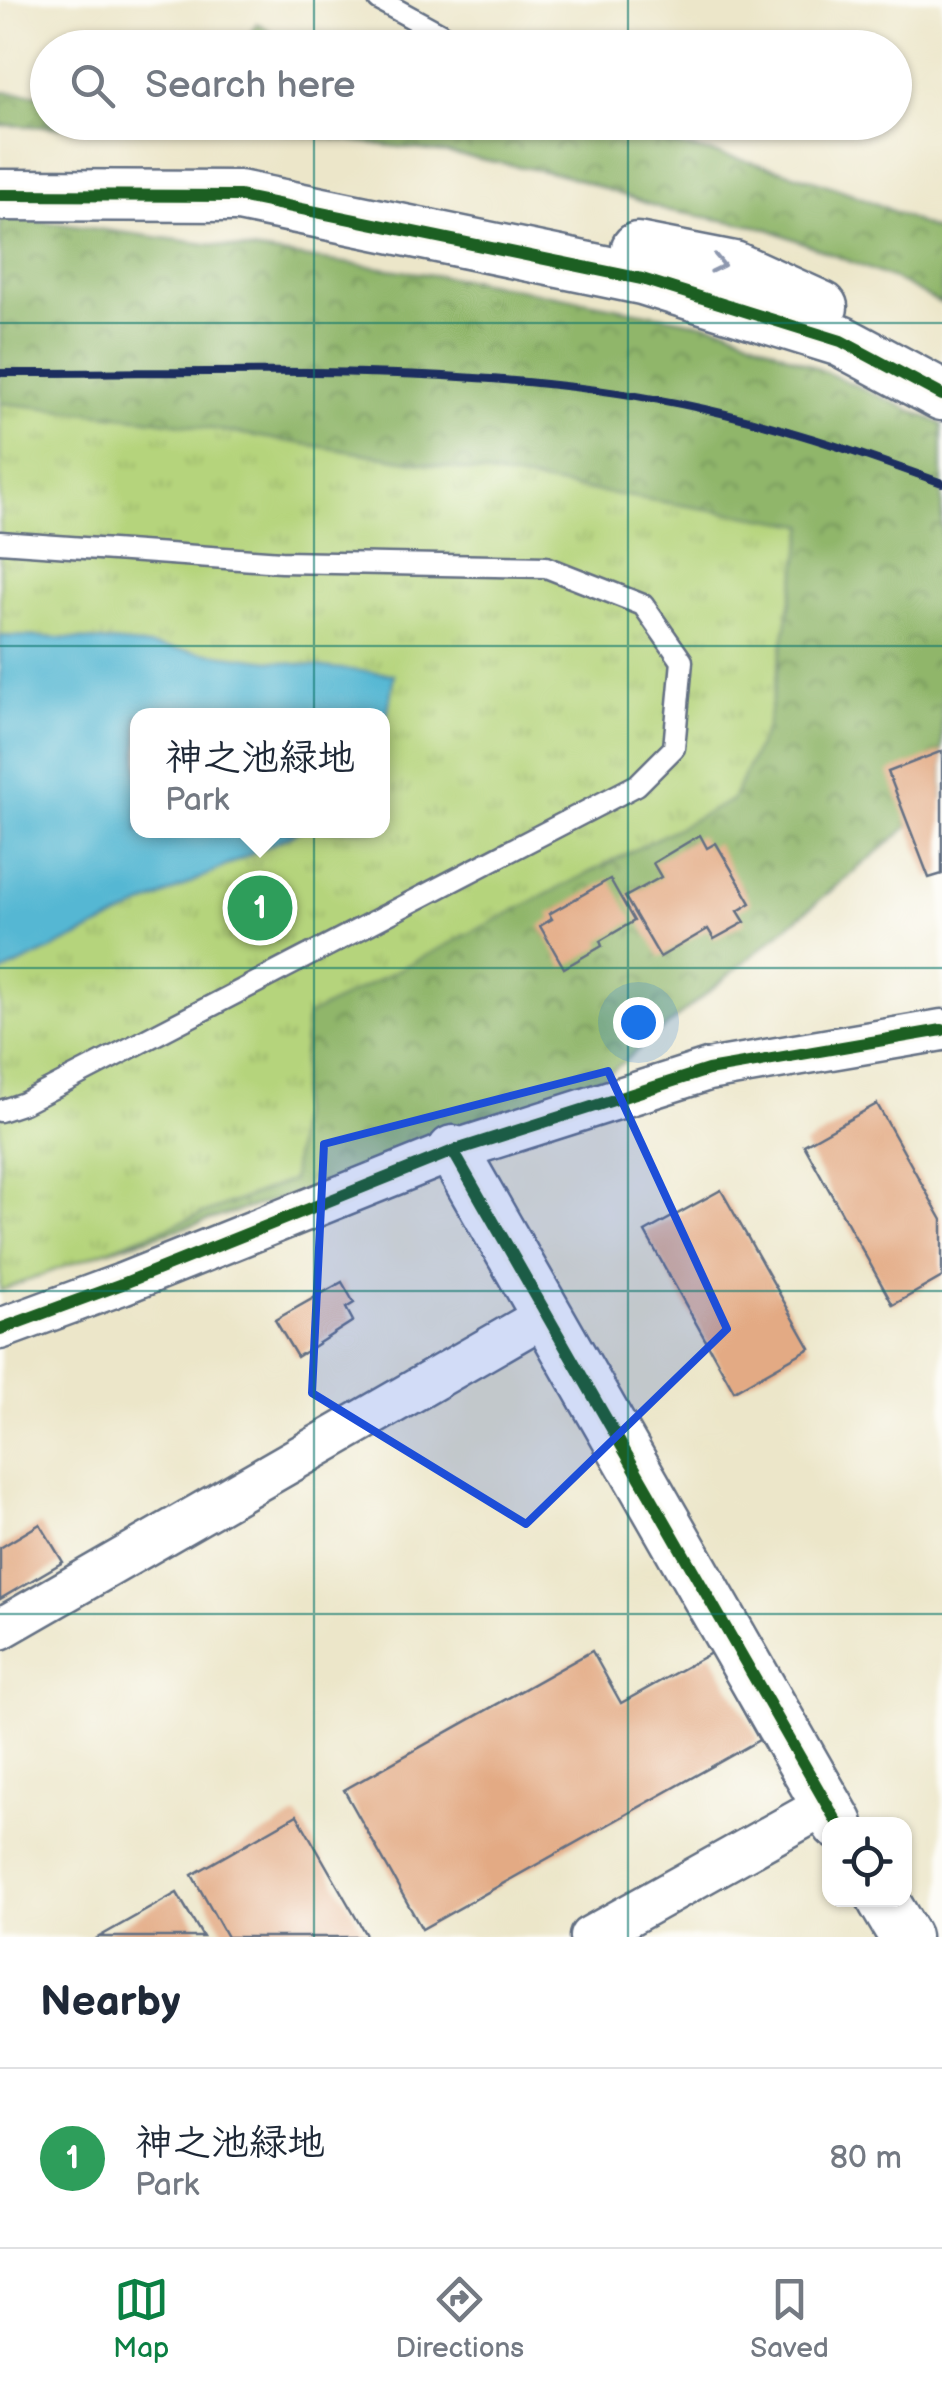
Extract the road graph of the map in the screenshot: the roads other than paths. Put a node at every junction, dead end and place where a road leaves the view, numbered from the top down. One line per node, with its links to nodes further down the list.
1 (379, 0): 2 (lane)
2 (433, 30)
3 (0, 167): 5 (street, one-way to 5)
4 (0, 195): 6 (street)
5 (942, 362)
6 (942, 395)
7 (0, 542): 9 (lane)
8 (942, 1030): 10 (street)
9 (0, 1111)
10 (454, 1151): 11 (street); 12 (street)
11 (546, 1315): 13 (street); 14 (street)
12 (0, 1329)
13 (0, 1628)
14 (832, 1815): 16 (street)
15 (886, 1907): 17 (street)
16 (590, 1937)
17 (905, 1937)

